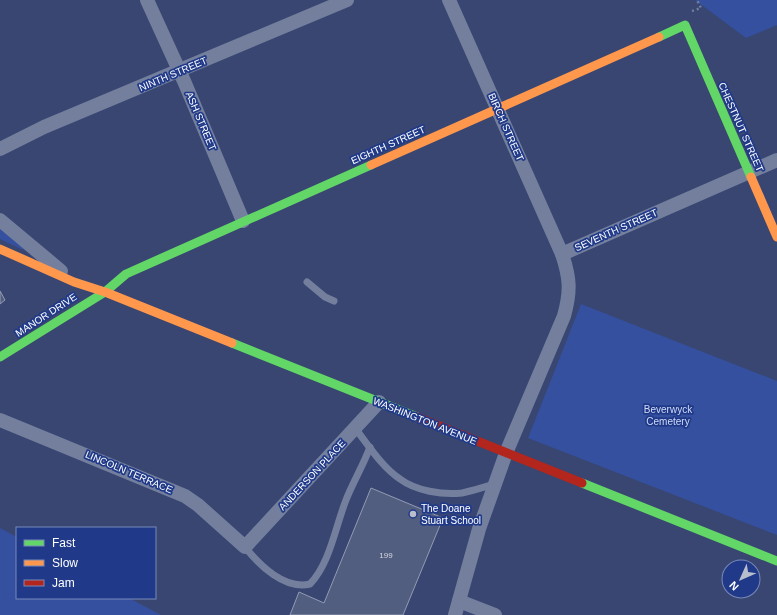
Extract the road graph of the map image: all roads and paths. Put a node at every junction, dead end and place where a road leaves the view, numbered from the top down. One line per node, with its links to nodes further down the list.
1 (147, 0): 5 (street, ASH STREET)
2 (347, 0): 5 (street, NINTH STREET)
3 (449, 0): 6 (street, BIRCH STREET)
4 (685, 26): 6 (street, EIGHTH STREET); 9 (street, CHESTNUT STREET)
5 (180, 72): 7 (street, NINTH STREET); 11 (street, ASH STREET)
6 (498, 109): 11 (street, EIGHTH STREET); 14 (street, BIRCH STREET)
7 (0, 149)
8 (777, 160): 9 (street, SEVENTH STREET)
9 (749, 172): 12 (street, CHESTNUT STREET); 14 (street, SEVENTH STREET)
10 (0, 220): 15 (street, WASHINGTON AVENUE)
11 (243, 221): 17 (street, EIGHTH STREET)
12 (777, 237)
13 (0, 249): 15 (street, WASHINGTON AVENUE)
14 (562, 254): 24 (street, SEVENTH STREET)
15 (74, 282): 17 (street, WASHINGTON AVENUE)
16 (307, 282): 18 (lane)
17 (105, 292): 19 (street, MANOR DRIVE); 20 (street, WASHINGTON AVENUE)
18 (334, 301)
19 (0, 357)
20 (379, 402): 22 (street, ANDERSON PLACE); 24 (street, WASHINGTON AVENUE)
21 (0, 420): 26 (street, LINCOLN TERRACE)
22 (355, 428): 23 (lane); 26 (street, ANDERSON PLACE)
23 (370, 447): 25 (lane); 26 (lane)
24 (506, 453): 25 (street, SEVENTH STREET); 27 (street, WASHINGTON AVENUE)
25 (497, 483): 28 (street, SEVENTH STREET)
26 (245, 548)
27 (777, 561)
28 (459, 601): 29 (street, SEVENTH STREET); 30 (street)
29 (455, 615)
30 (495, 615)

